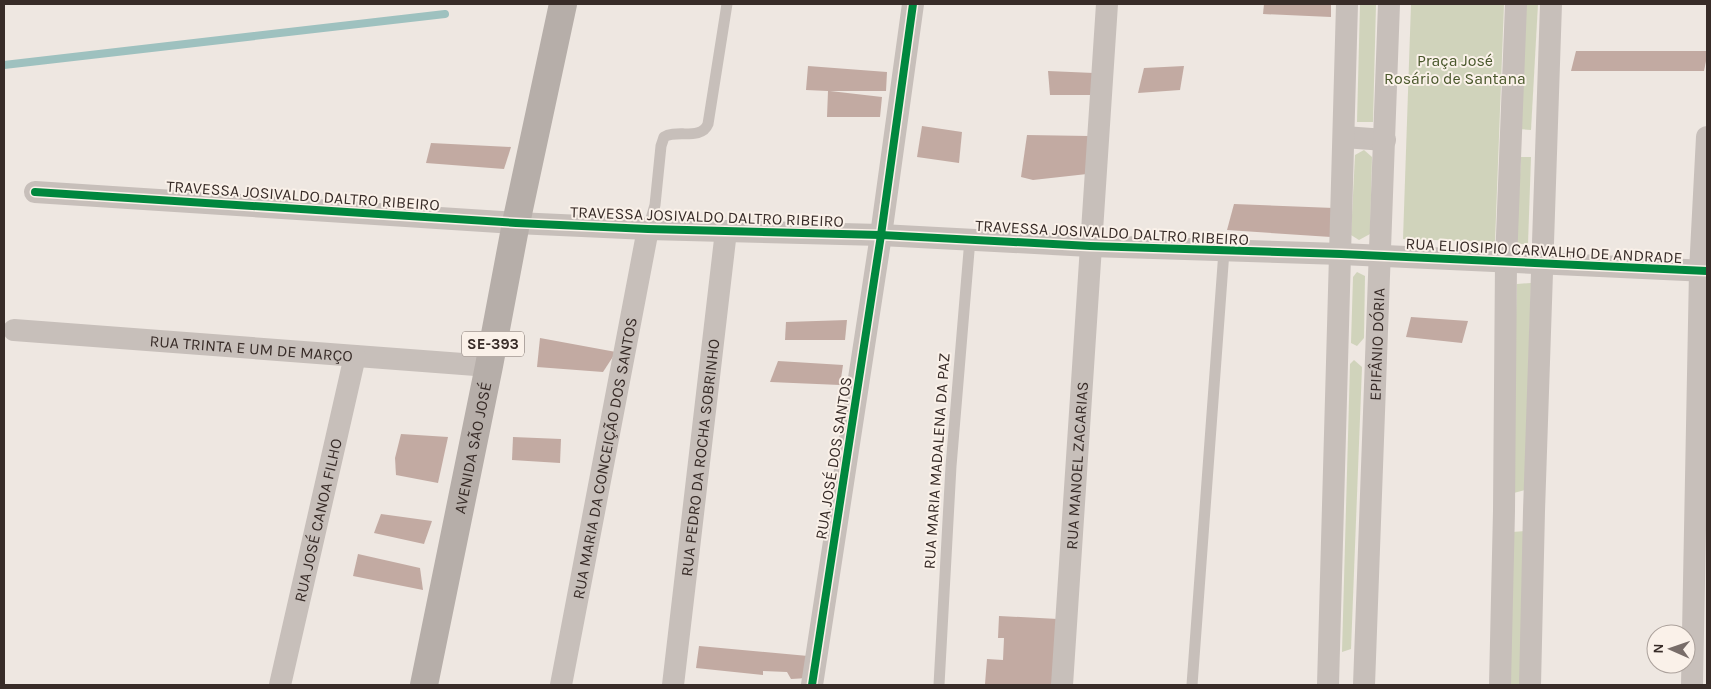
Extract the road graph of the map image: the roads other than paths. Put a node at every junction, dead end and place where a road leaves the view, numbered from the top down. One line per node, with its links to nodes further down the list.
1 (564, 4): 15 (main road, AVENIDA SÃO JOSÉ / SE-393)
2 (727, 4): 16 (lane)
3 (913, 4): 18 (street, RUA JOSÉ DOS SANTOS)
4 (1107, 4): 20 (street, RUA MANOEL ZACARIAS)
5 (1347, 4): 9 (street)
6 (1389, 4): 11 (street, EPIFÂNIO DÓRIA)
7 (1516, 4): 12 (street)
8 (1551, 4): 13 (street)
9 (1344, 137): 11 (street); 22 (street)
10 (1707, 137): 26 (street)
11 (1385, 140): 23 (street, EPIFÂNIO DÓRIA)
12 (1510, 145): 13 (street); 24 (street)
13 (1546, 146): 25 (street)
14 (35, 192): 15 (street, TRAVESSA JOSIVALDO DALTRO RIBEIRO)
15 (516, 223): 16 (street, TRAVESSA JOSIVALDO DALTRO RIBEIRO); 31 (main road, AVENIDA SÃO JOSÉ / SE-393)
16 (648, 230): 17 (street, TRAVESSA JOSIVALDO DALTRO RIBEIRO); 38 (street, RUA MARIA DA CONCEIÇÃO DOS SANTOS)
17 (726, 231): 18 (street, TRAVESSA JOSIVALDO DALTRO RIBEIRO); 39 (street, RUA PEDRO DA ROCHA SOBRINHO)
18 (881, 235): 19 (street, TRAVESSA JOSIVALDO DALTRO RIBEIRO); 40 (street, RUA JOSÉ DOS SANTOS)
19 (970, 240): 20 (street, TRAVESSA JOSIVALDO DALTRO RIBEIRO); 41 (lane, RUA MARIA MADALENA DA PAZ)
20 (1090, 246): 21 (street, TRAVESSA JOSIVALDO DALTRO RIBEIRO); 42 (street, RUA MANOEL ZACARIAS)
21 (1224, 251): 22 (street, TRAVESSA JOSIVALDO DALTRO RIBEIRO); 43 (lane)
22 (1341, 254): 23 (street, TRAVESSA JOSIVALDO DALTRO RIBEIRO); 28 (street)
23 (1379, 256): 24 (street, RUA ELIOSIPIO CARVALHO DE ANDRADE); 29 (street, EPIFÂNIO DÓRIA)
24 (1506, 262): 25 (street, RUA ELIOSIPIO CARVALHO DE ANDRADE); 32 (street)
25 (1542, 264): 26 (street, RUA ELIOSIPIO CARVALHO DE ANDRADE); 33 (street)
26 (1703, 271): 46 (street)
27 (14, 330): 30 (street, RUA TRINTA E UM DE MARÇO)
28 (1338, 353): 29 (street); 34 (street)
29 (1375, 354): 35 (street, EPIFÂNIO DÓRIA)
30 (355, 356): 31 (street, RUA TRINTA E UM DE MARÇO); 36 (street, RUA JOSÉ CANOA FILHO)
31 (489, 366): 37 (main road, AVENIDA SÃO JOSÉ / SE-393)
32 (1504, 511): 33 (street); 44 (street)
33 (1534, 512): 45 (street)
34 (1328, 676): 35 (street)
35 (1364, 677)
36 (280, 685)
37 (424, 685)
38 (561, 685)
39 (673, 685)
40 (812, 685)
41 (939, 685)
42 (1062, 685)
43 (1192, 685)
44 (1500, 685)
45 (1530, 685)
46 (1692, 685)

